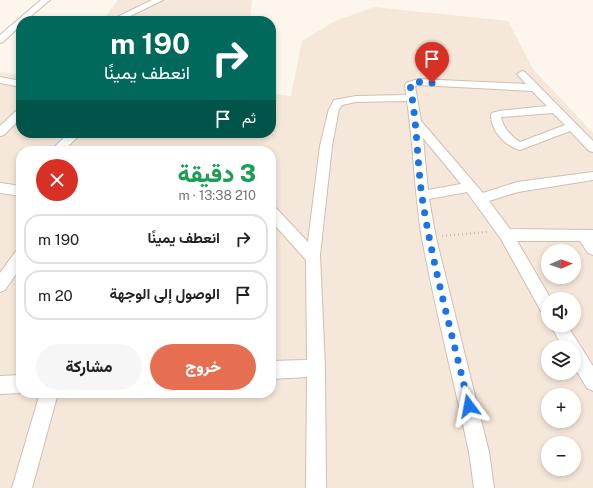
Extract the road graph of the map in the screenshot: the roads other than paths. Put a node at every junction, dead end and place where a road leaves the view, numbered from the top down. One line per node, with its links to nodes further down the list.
1 (46, 0): 3 (street)
2 (158, 0): 4 (street)
3 (26, 16)
4 (124, 16)
5 (16, 25): 6 (street)
6 (0, 40)
7 (522, 74): 10 (street)
8 (0, 80): 9 (street)
9 (16, 83)
10 (536, 88): 11 (street); 12 (street)
11 (412, 98): 14 (street); 30 (street)
12 (555, 108): 15 (street); 15 (street)
13 (16, 117): 16 (street)
14 (416, 122): 21 (street); 24 (street)
15 (573, 126): 19 (street)
16 (0, 132)
17 (70, 138): 18 (street)
18 (62, 146)
19 (593, 148)
20 (593, 176): 25 (street)
21 (470, 187): 24 (street); 25 (street)
22 (0, 188): 23 (street)
23 (16, 188)
24 (422, 196): 43 (street)
25 (480, 199): 27 (street)
26 (276, 217): 30 (street)
27 (504, 233): 28 (street); 33 (street)
28 (589, 236): 29 (street)
29 (593, 249)
30 (314, 259): 35 (street)
31 (16, 262): 32 (street)
32 (1, 282)
33 (541, 296)
34 (581, 362): 37 (street)
35 (316, 368): 36 (street); 42 (street)
36 (276, 370)
37 (593, 382)
38 (16, 384): 39 (street)
39 (0, 385)
40 (48, 398): 41 (street)
41 (22, 488)
42 (316, 488)
43 (484, 488)

